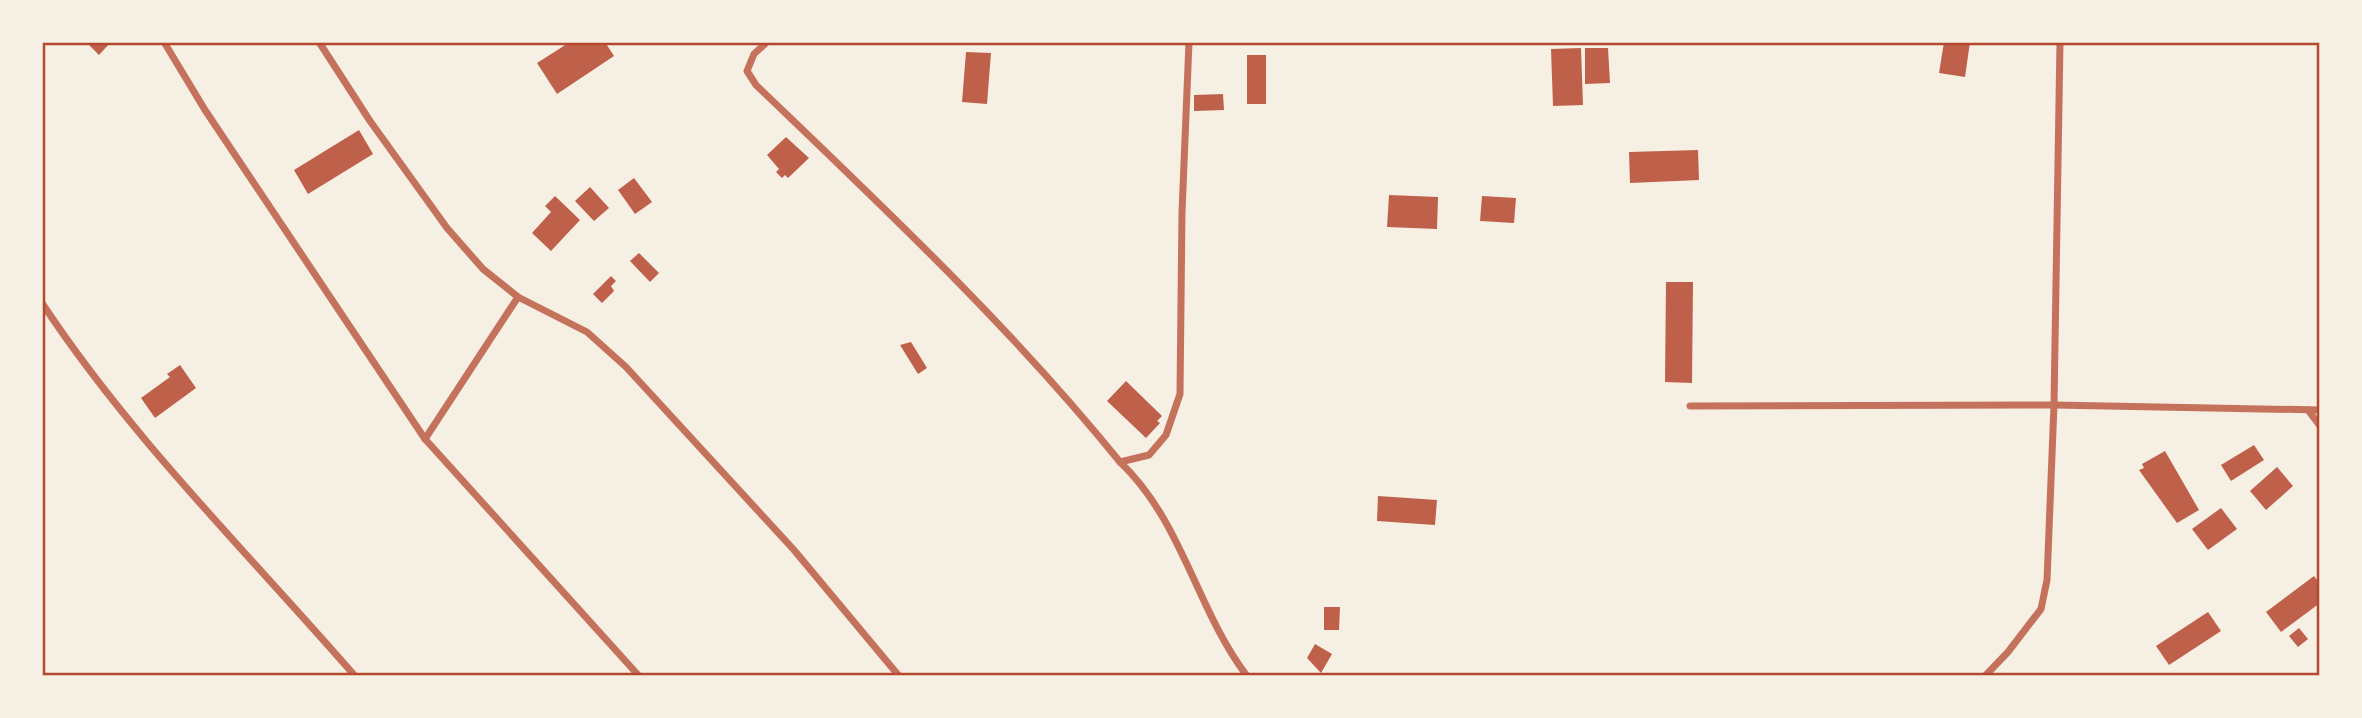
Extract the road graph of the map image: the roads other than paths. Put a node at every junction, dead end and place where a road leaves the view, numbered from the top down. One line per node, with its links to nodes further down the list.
1 (164, 42): 13 (street)
2 (319, 42): 6 (street)
3 (767, 42): 14 (street)
4 (1189, 42): 14 (street)
5 (2060, 42): 8 (street)
6 (518, 297): 13 (street); 17 (street)
7 (42, 303): 15 (street)
8 (2054, 405): 9 (street); 10 (street); 19 (street)
9 (1690, 406)
10 (2308, 410): 11 (street); 12 (street)
11 (2320, 410)
12 (2320, 426)
13 (425, 439): 16 (street)
14 (1120, 462): 18 (street)
15 (355, 676)
16 (639, 676)
17 (899, 676)
18 (1247, 676)
19 (1985, 676)

